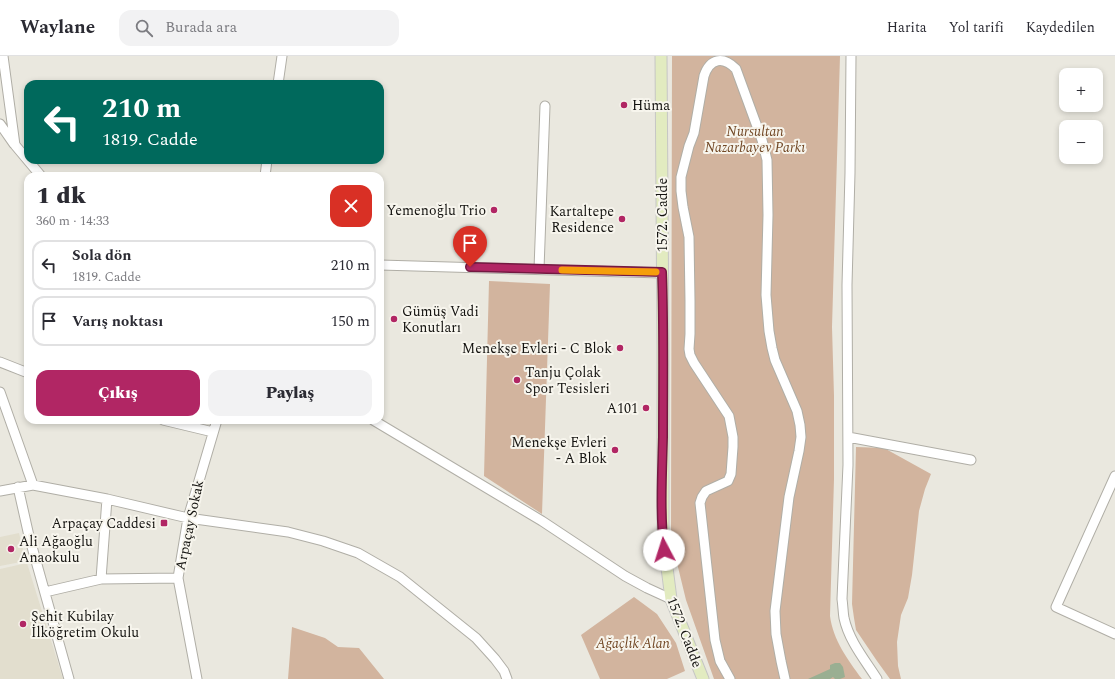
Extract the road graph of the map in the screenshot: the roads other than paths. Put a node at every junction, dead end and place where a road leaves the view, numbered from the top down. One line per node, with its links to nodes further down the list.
1 (3, 56): 8 (street)
2 (282, 56): 5 (street)
3 (662, 56): 14 (main road, 1572. Cadde)
4 (851, 56): 22 (street)
5 (279, 80)
6 (545, 106): 13 (street)
7 (0, 124): 8 (street)
8 (15, 145): 9 (street)
9 (24, 156)
10 (31, 164): 11 (street)
11 (38, 172)
12 (384, 264): 13 (street)
13 (539, 269): 14 (street)
14 (662, 272): 33 (main road, 1572. Cadde)
15 (0, 362): 16 (street)
16 (24, 371)
17 (0, 392): 25 (street)
18 (180, 424): 21 (street)
19 (216, 424): 21 (street, Arpaçay Sokak)
20 (380, 424): 33 (street)
21 (213, 432): 29 (street, Arpaçay Sokak)
22 (848, 437): 23 (street); 41 (street)
23 (971, 460)
24 (1115, 476): 34 (street)
25 (33, 485): 26 (street); 28 (street)
26 (18, 487): 27 (street); 32 (street)
27 (0, 491)
28 (107, 499): 29 (street); 31 (street)
29 (188, 518): 30 (street, Arpaçay Sokak); 37 (street)
30 (178, 578): 31 (street); 36 (street, Arpaçay Sokak)
31 (101, 579): 32 (street)
32 (44, 592): 35 (street)
33 (671, 599): 38 (main road, 1572. Cadde)
34 (1115, 634)
35 (69, 679)
36 (197, 679)
37 (508, 679)
38 (703, 679)
39 (730, 679): 40 (street)
40 (786, 679)
41 (877, 679)

